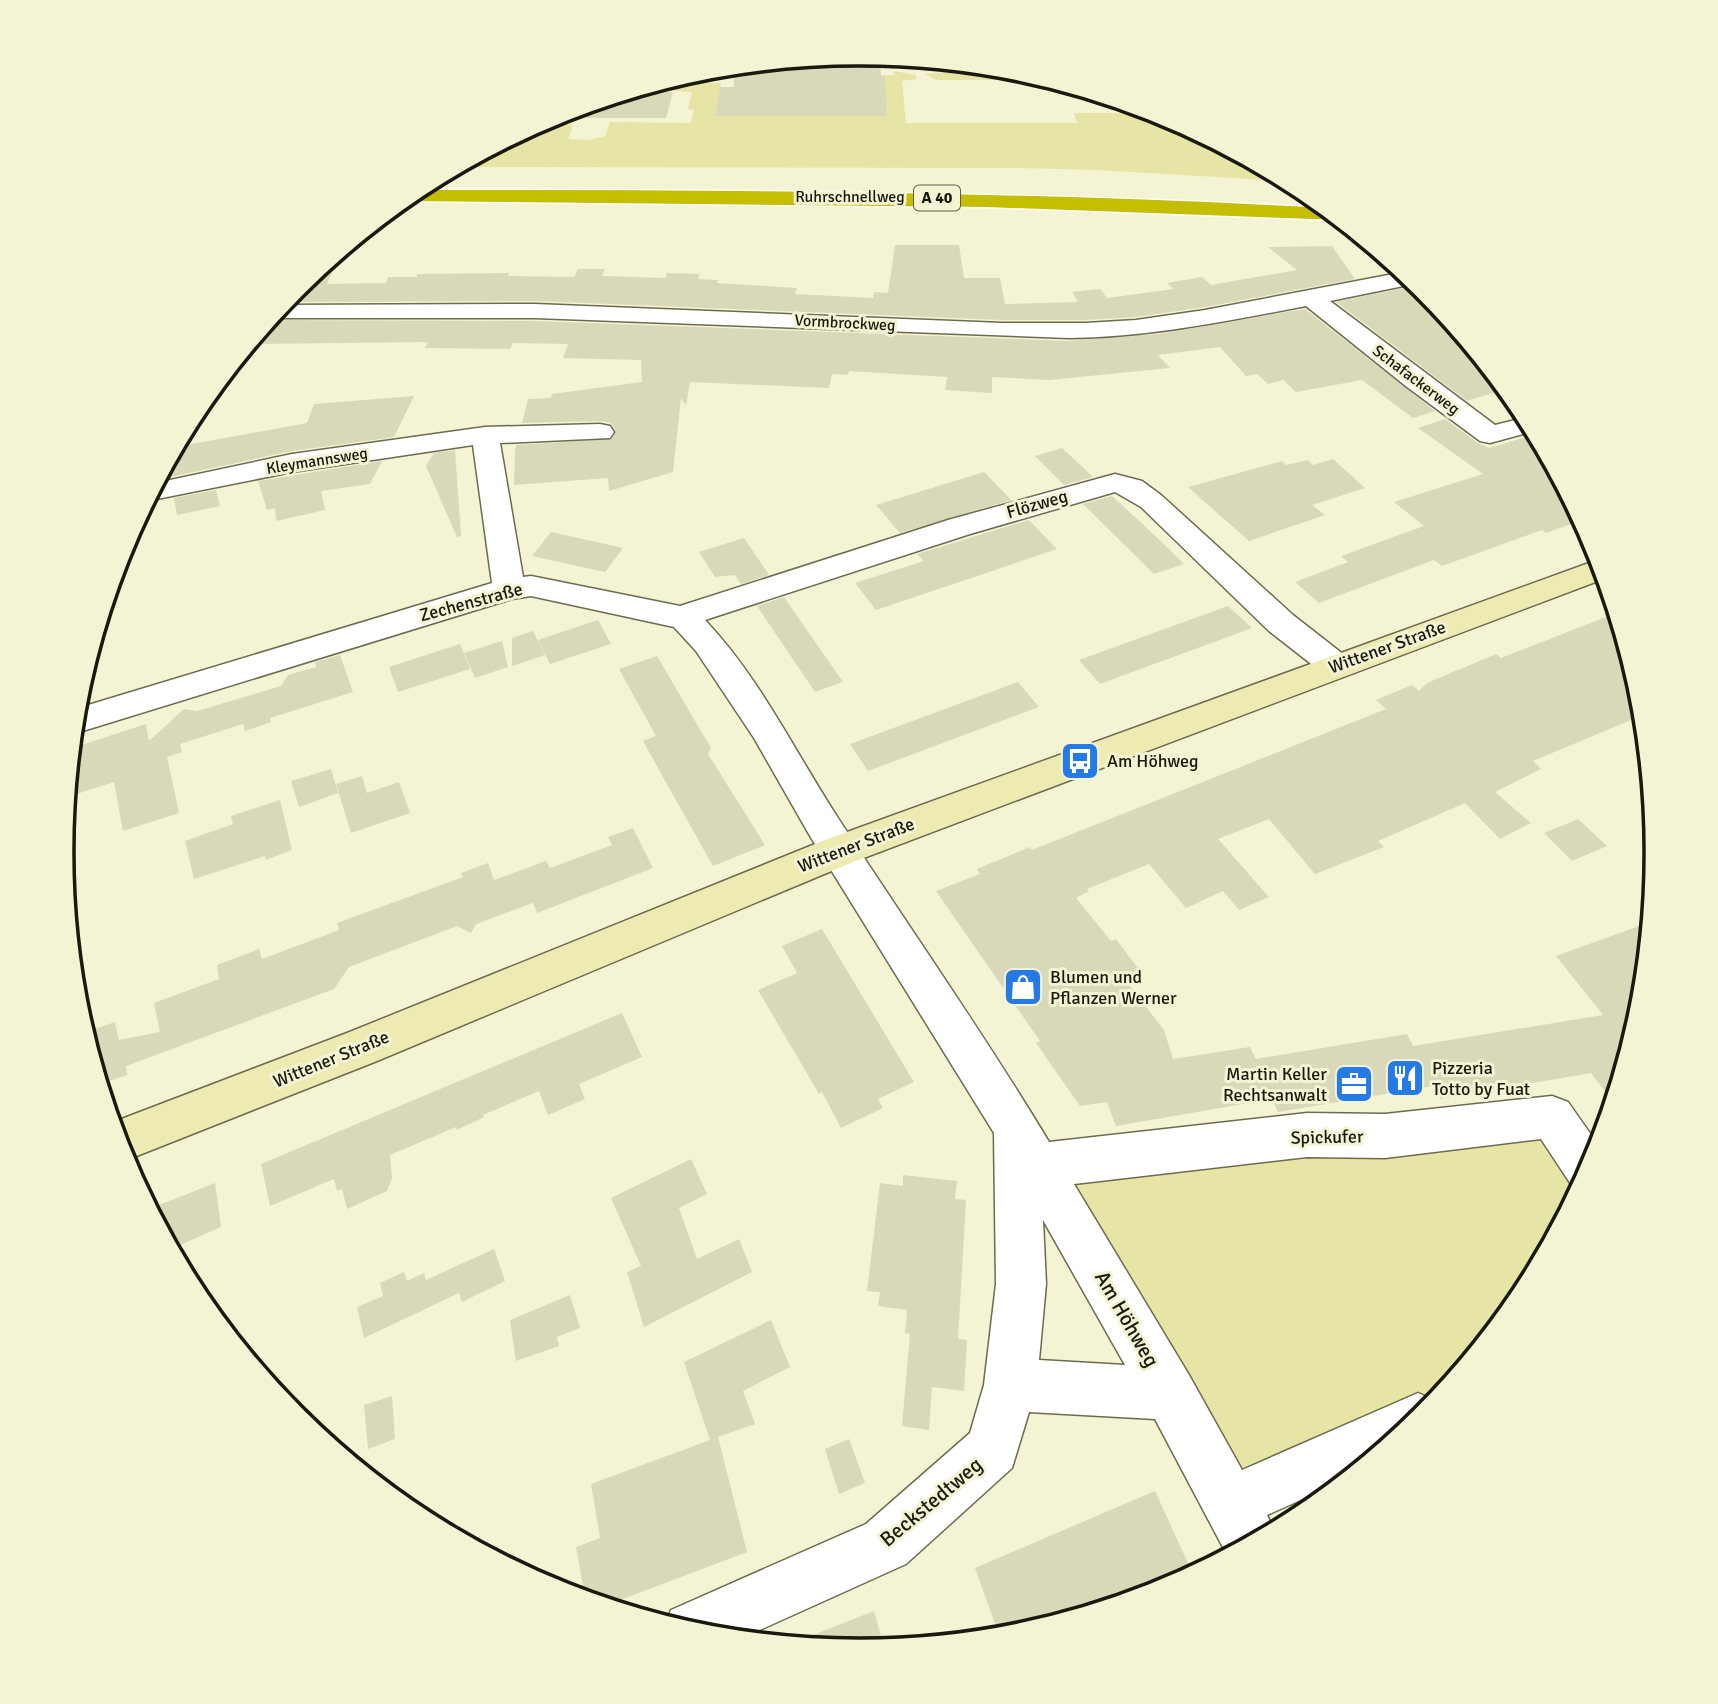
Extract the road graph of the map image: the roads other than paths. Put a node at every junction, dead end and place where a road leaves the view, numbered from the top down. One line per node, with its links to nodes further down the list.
1 (458, 177): 2 (highway, Ruhrschnellweg / A 40)
2 (960, 179)
3 (987, 180): 4 (highway)
4 (1287, 194)
5 (428, 196): 6 (highway, Ruhrschnellweg / A 40)
6 (1316, 214)
7 (1397, 281): 8 (street, Vormbrockweg)
8 (1310, 297): 9 (street, Vormbrockweg); 10 (street, Schafackerweg)
9 (289, 312)
10 (1519, 427)
11 (600, 432): 12 (street, Kleymannsweg)
12 (485, 435): 13 (street, Kleymannsweg); 15 (street)
13 (163, 490)
14 (1593, 571): 17 (main road, Wittener Straße)
15 (509, 589): 16 (street, Zechenstraße); 18 (street, Zechenstraße)
16 (685, 618): 17 (street, Flözweg); 19 (street)
17 (1336, 666): 19 (main road, Wittener Straße)
18 (85, 718)
19 (839, 851): 20 (main road, Wittener Straße); 21 (street, Am Höhweg)
20 (127, 1138)
21 (1027, 1148): 22 (street, Spickufer); 23 (street, Beckstedtweg); 24 (street, Am Höhweg)
22 (1582, 1159)
23 (1010, 1385): 24 (street); 27 (street, Beckstedtweg)
24 (1170, 1394): 26 (street, Am Höhweg)
25 (1372, 1447): 26 (street)
26 (1240, 1523)
27 (710, 1623)

